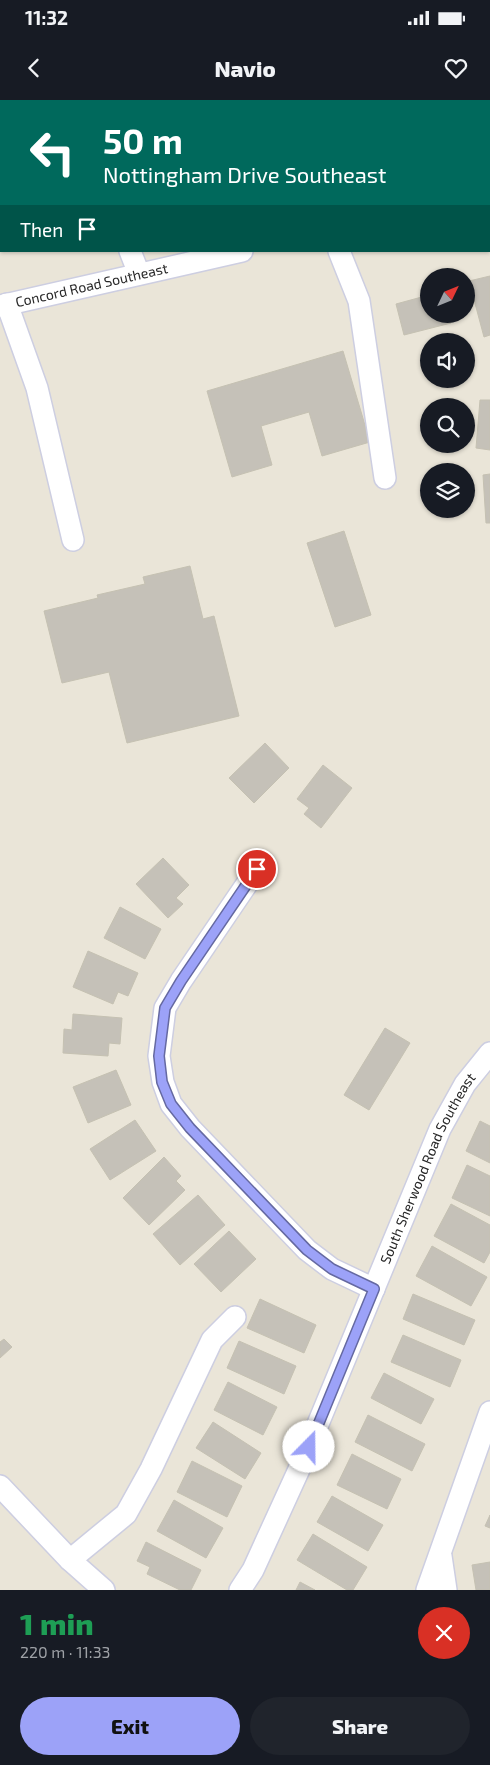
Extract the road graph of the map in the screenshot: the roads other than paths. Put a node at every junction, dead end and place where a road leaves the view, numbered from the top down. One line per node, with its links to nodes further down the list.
1 (130, 252): 4 (street)
2 (237, 252): 4 (street, Concord Road Southeast)
3 (339, 252): 6 (street)
4 (138, 274): 5 (street, Concord Road Southeast)
5 (4, 305): 7 (street)
6 (385, 478)
7 (73, 540)
8 (257, 869): 10 (street)
9 (490, 1053): 10 (street, South Sherwood Road Southeast)
10 (374, 1289): 17 (street, South Sherwood Road Southeast)
11 (235, 1317): 15 (street)
12 (490, 1412): 14 (street)
13 (0, 1486): 15 (street)
14 (440, 1552): 18 (street); 19 (street)
15 (70, 1560): 16 (street)
16 (104, 1590)
17 (240, 1590)
18 (427, 1590)
19 (446, 1590)

